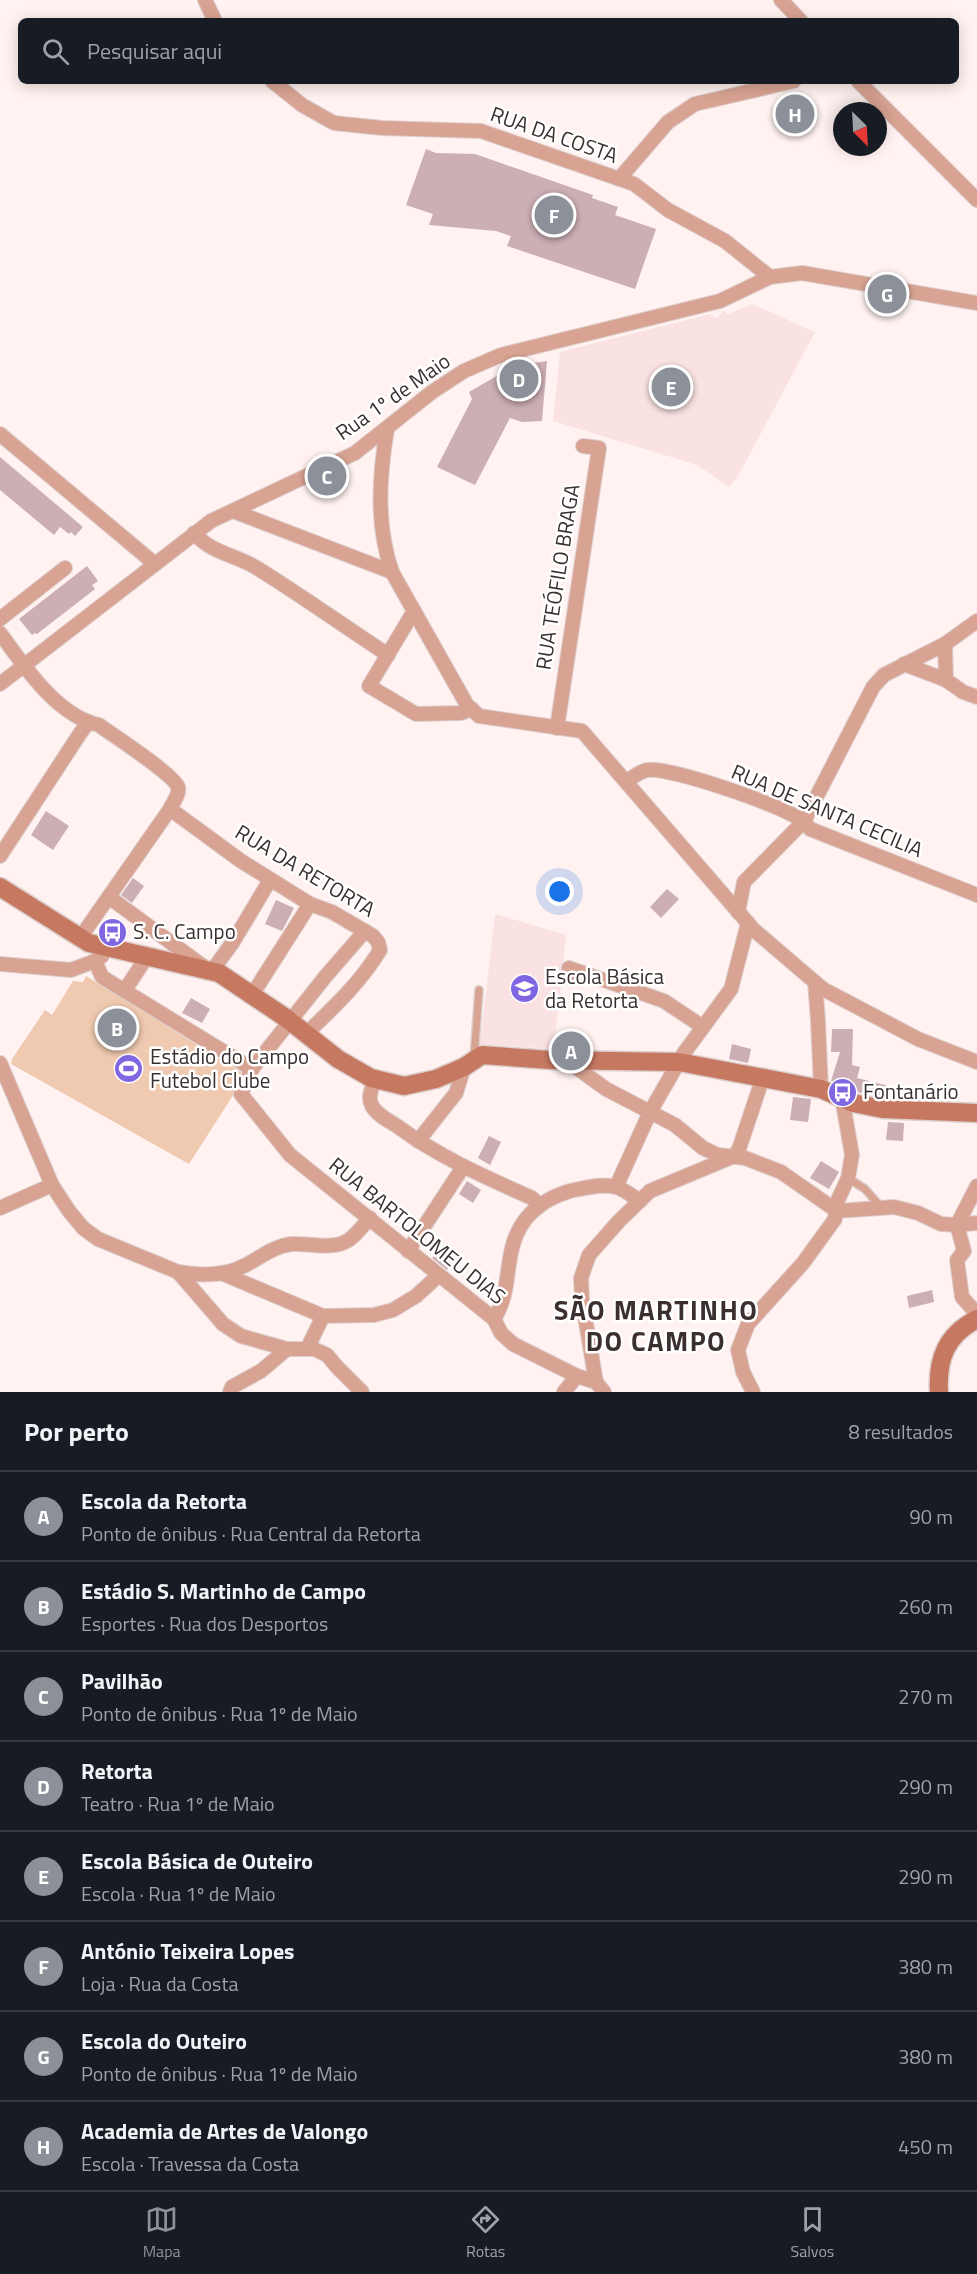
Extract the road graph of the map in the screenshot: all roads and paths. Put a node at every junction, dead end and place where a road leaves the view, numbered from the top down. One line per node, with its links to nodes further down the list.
1 (205, 0): 3 (street)
2 (781, 0): 4 (street)
3 (214, 18)
4 (798, 18)
5 (276, 84): 8 (street, RUA DA COSTA)
6 (781, 84): 8 (street)
7 (861, 84): 9 (street)
8 (619, 179): 10 (street, RUA DA COSTA)
9 (977, 200)
10 (770, 277): 11 (street, Rua 1º de Maio); 12 (street, Rua 1º de Maio)
11 (977, 303)
12 (387, 429): 15 (street, Rua 1º de Maio); 19 (street)
13 (0, 434): 17 (street)
14 (584, 446): 33 (street, RUA TEÓFILO BRAGA)
15 (233, 511): 16 (street, Rua 1º de Maio); 19 (street)
16 (194, 533): 17 (street, Rua 1º de Maio); 25 (street)
17 (154, 564): 27 (street, Rua 1º de Maio)
18 (64, 568): 21 (street)
19 (392, 572): 20 (street)
20 (414, 611): 25 (street); 31 (street)
21 (0, 619)
22 (977, 621): 24 (street)
23 (0, 633): 27 (street)
24 (945, 644): 26 (street); 28 (street)
25 (388, 655): 31 (street)
26 (904, 664): 28 (street); 36 (street)
27 (23, 665): 29 (street); 32 (street)
28 (946, 680): 30 (street)
29 (0, 684)
30 (977, 697)
31 (472, 709): 33 (street)
32 (88, 723): 35 (street); 37 (street)
33 (557, 728): 34 (street)
34 (627, 781): 36 (street, RUA DE SANTA CECILIA); 43 (street)
35 (170, 808): 38 (street, RUA DA RETORTA); 41 (street)
36 (804, 821): 40 (street, RUA DE SANTA CECILIA); 43 (street)
37 (0, 856)
38 (270, 879): 42 (street, RUA DA RETORTA); 51 (street)
39 (0, 887): 46 (street)
40 (977, 895)
41 (109, 897): 46 (street); 51 (street)
42 (310, 904): 45 (street, RUA DA RETORTA); 56 (street)
43 (738, 912): 44 (street)
44 (748, 923): 53 (street); 58 (street)
45 (365, 931): 57 (street); 59 (street, RUA DA RETORTA)
46 (80, 938): 47 (street)
47 (110, 947): 48 (street); 49 (street)
48 (148, 955): 51 (street); 54 (street)
49 (95, 961): 50 (street); 54 (street)
50 (0, 964)
51 (210, 971): 56 (street)
52 (568, 977): 58 (street)
53 (815, 982): 62 (street); 69 (street)
54 (125, 990): 65 (street)
55 (479, 990): 64 (lane)
56 (252, 995): 57 (street)
57 (290, 1021): 59 (street); 65 (street)
58 (703, 1028): 61 (street)
59 (306, 1034): 67 (street)
60 (566, 1060): 61 (street); 64 (street); 71 (street)
61 (679, 1062): 66 (street); 71 (street)
62 (977, 1062)
63 (0, 1064): 68 (street)
64 (469, 1064): 67 (street); 73 (street)
65 (252, 1069): 85 (street, RUA BARTOLOMEU DIAS)
66 (763, 1077): 69 (street); 74 (street)
67 (376, 1079): 73 (street)
68 (4, 1085): 77 (street)
69 (821, 1089): 70 (street)
70 (842, 1098): 72 (street); 76 (street)
71 (650, 1112): 74 (street); 79 (street)
72 (977, 1113)
73 (418, 1141): 75 (street)
74 (734, 1155): 80 (street); 84 (street)
75 (463, 1167): 81 (street); 88 (street)
76 (848, 1178): 82 (lane); 84 (street)
77 (52, 1185): 83 (street); 89 (street)
78 (977, 1186): 87 (street)
79 (616, 1187): 80 (street); 81 (street)
80 (640, 1201): 99 (street)
81 (539, 1205): 94 (street)
82 (881, 1207): 84 (street); 87 (street)
83 (0, 1208)
84 (837, 1211): 103 (street)
85 (370, 1218): 88 (street, RUA BARTOLOMEU DIAS); 90 (street)
86 (977, 1223): 87 (street)
87 (957, 1225): 92 (street)
88 (408, 1251): 91 (street, RUA BARTOLOMEU DIAS)
89 (178, 1272): 90 (street); 96 (street)
90 (221, 1273): 93 (street)
91 (438, 1276): 93 (street); 94 (street, RUA BARTOLOMEU DIAS)
92 (977, 1314)
93 (323, 1316): 97 (street)
94 (494, 1319): 98 (street, RUA BARTOLOMEU DIAS)
95 (977, 1319): 104 (street)
96 (288, 1349): 97 (street); 100 (street)
97 (307, 1349): 101 (street)
98 (577, 1376): 99 (street, RUA BARTOLOMEU DIAS); 102 (street)
99 (600, 1387)
100 (230, 1392)
101 (362, 1392)
102 (564, 1392)
103 (753, 1392)
104 (939, 1392)

